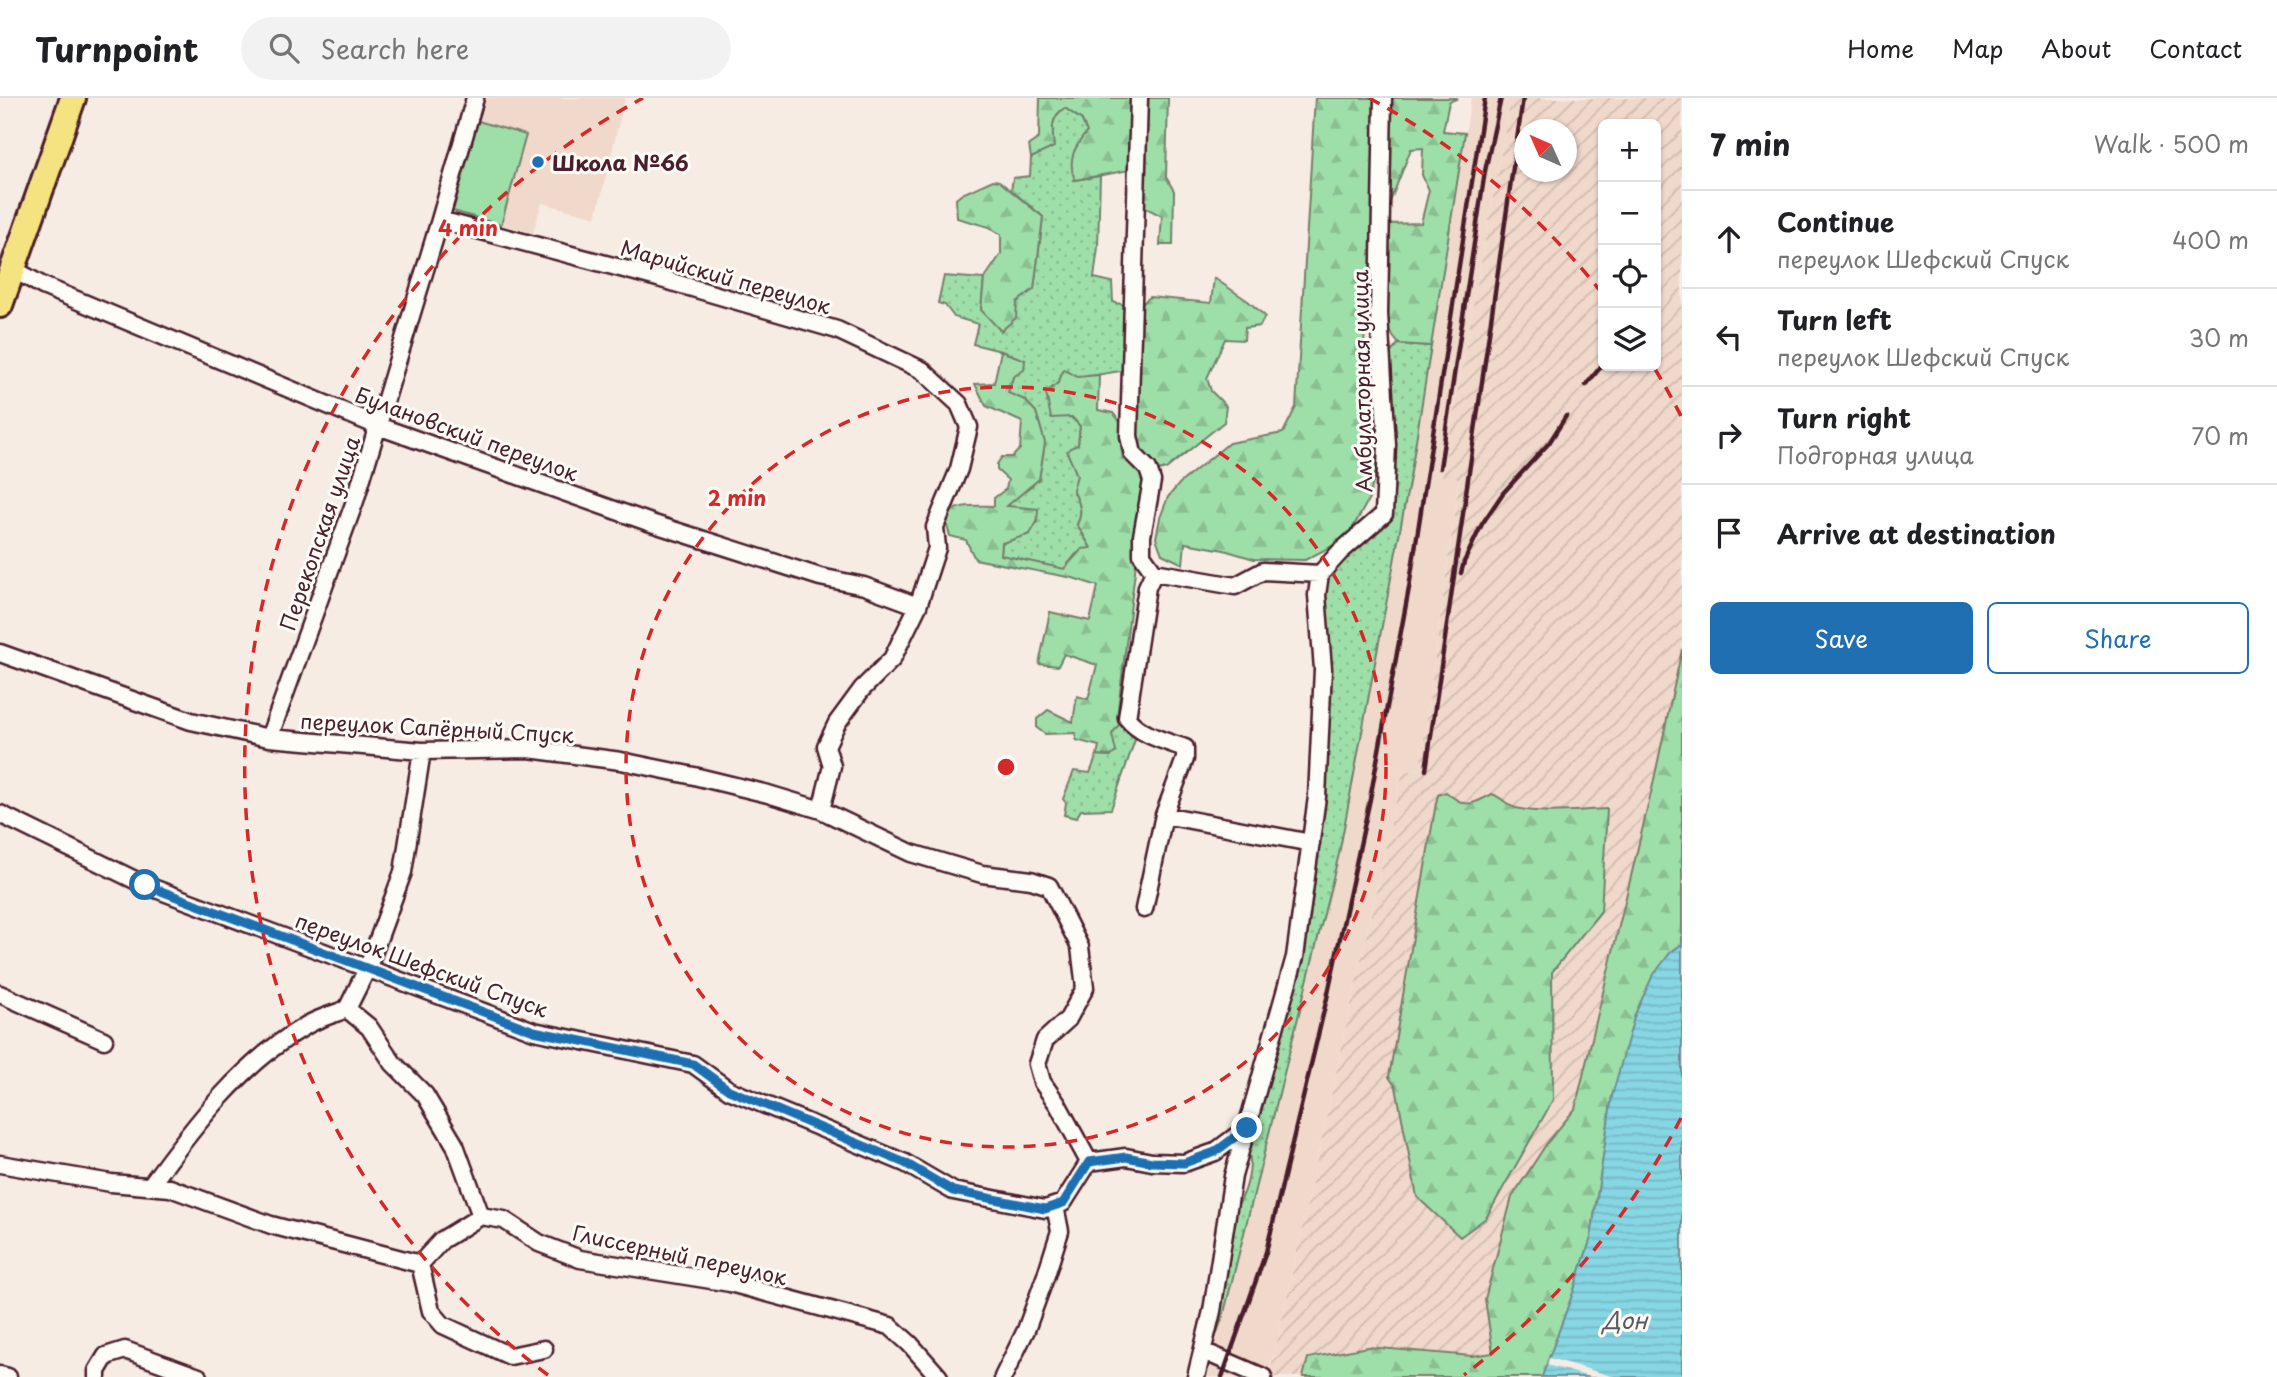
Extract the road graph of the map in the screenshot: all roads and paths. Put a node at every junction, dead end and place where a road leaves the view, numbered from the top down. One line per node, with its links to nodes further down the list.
1 (73, 98): 6 (main road)
2 (475, 98): 5 (street, Перекопская улица)
3 (1139, 98): 9 (street)
4 (1383, 98): 10 (street, Амбулаторная улица)
5 (440, 220): 8 (street, Перекопская улица); 11 (street, Марийский переулок)
6 (13, 270): 7 (main road); 8 (street, Булановский переулок)
7 (0, 305)
8 (378, 426): 11 (street, Булановский переулок); 13 (street, Перекопская улица)
9 (1154, 572): 10 (street); 17 (street)
10 (1320, 574): 18 (street)
11 (918, 606): 15 (street)
12 (0, 653): 13 (street, переулок Сапёрный Спуск)
13 (268, 738): 14 (street, переулок Сапёрный Спуск)
14 (422, 751): 15 (street, переулок Сапёрный Спуск); 20 (street)
15 (821, 810): 25 (street, переулок Сапёрный Спуск)
16 (0, 814): 20 (street, переулок Шефский Спуск)
17 (1164, 815): 18 (street); 19 (street)
18 (1311, 844): 24 (street)
19 (1144, 909)
20 (368, 967): 22 (street); 28 (street, переулок Шефский Спуск)
21 (0, 994): 23 (street)
22 (346, 1009): 27 (street); 29 (street)
23 (104, 1040)
24 (1247, 1128): 25 (street); 32 (street)
25 (1089, 1162): 28 (street)
26 (0, 1164): 27 (street)
27 (150, 1186): 30 (street)
28 (1055, 1206): 38 (street)
29 (481, 1216): 30 (street); 37 (street, Глиссерный переулок)
30 (419, 1264): 31 (street)
31 (544, 1349)
32 (1203, 1351): 39 (street); 40 (street)
33 (0, 1375): 34 (street)
34 (8, 1377)
35 (97, 1377): 36 (street)
36 (199, 1377)
37 (939, 1377)
38 (1003, 1377)
39 (1196, 1377)
40 (1264, 1377)

